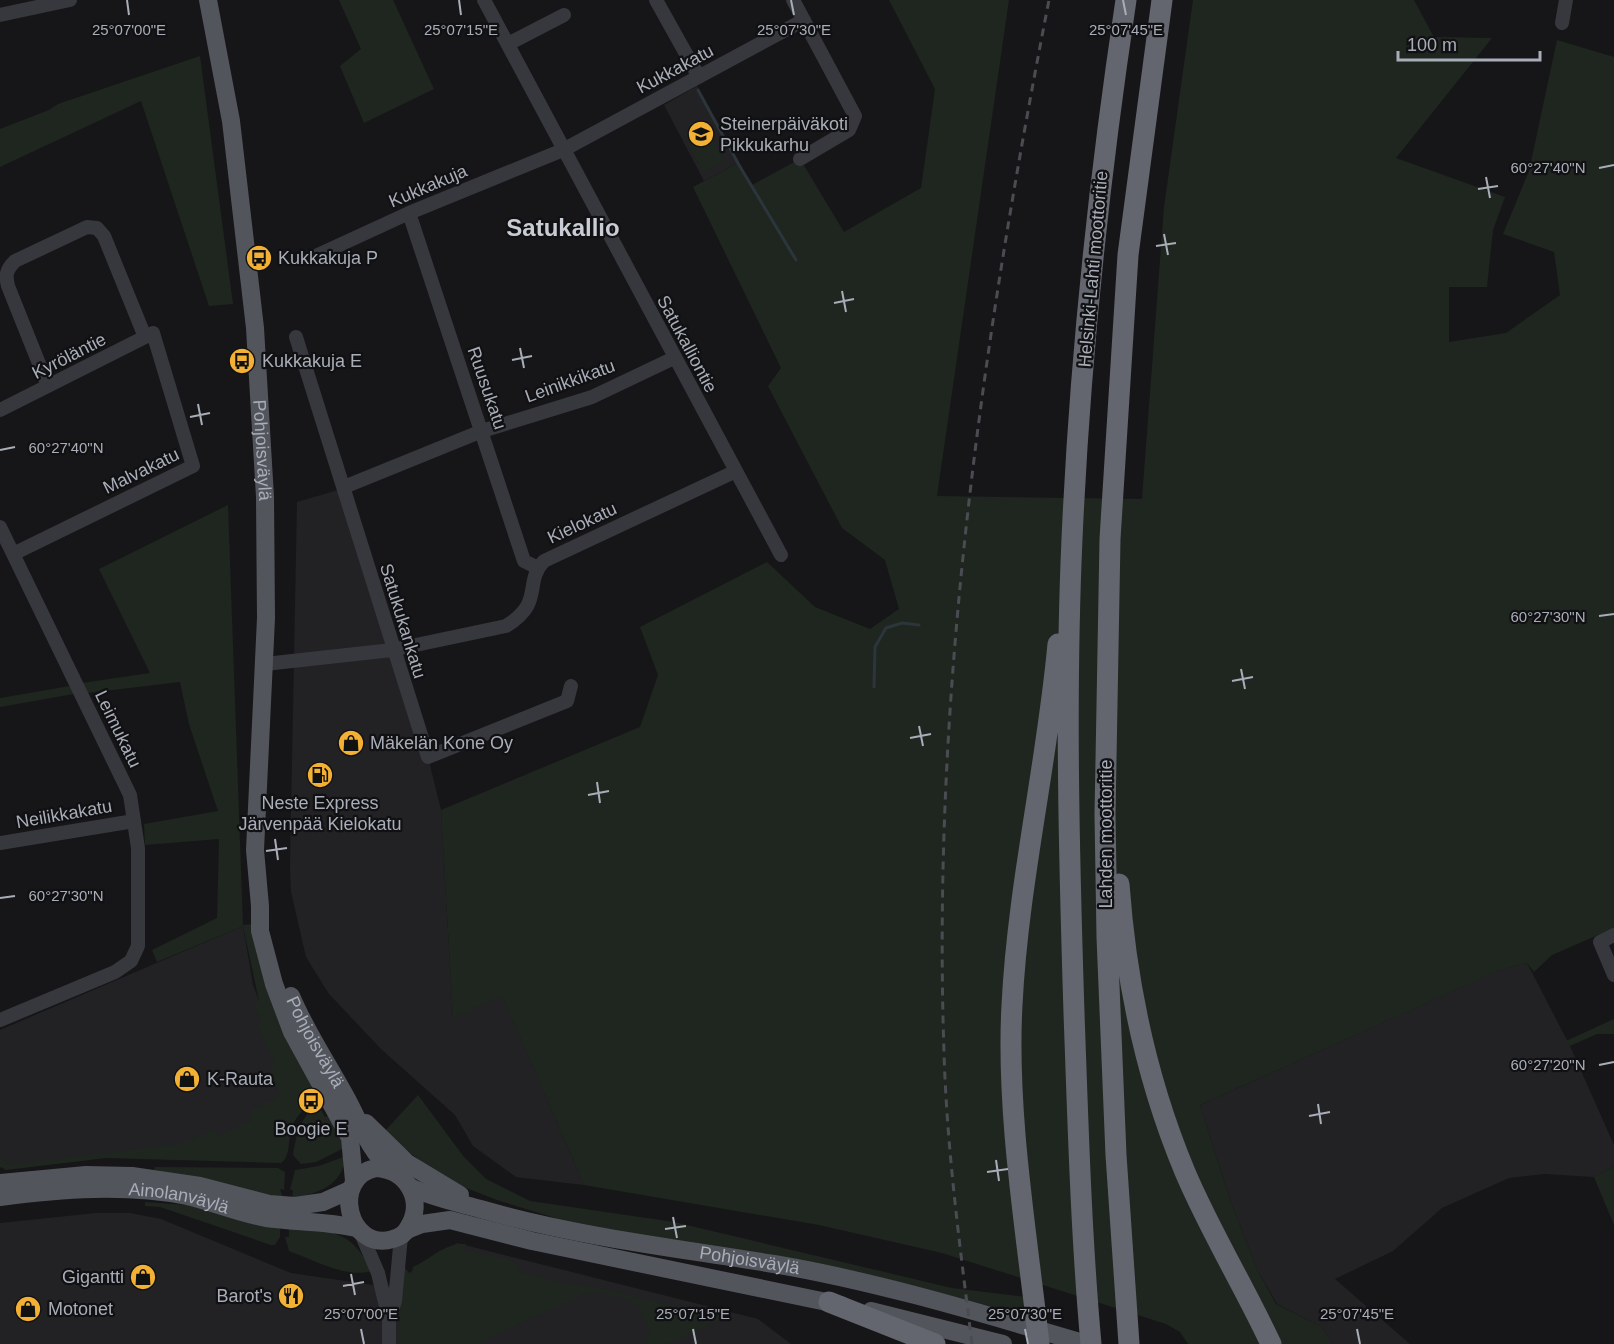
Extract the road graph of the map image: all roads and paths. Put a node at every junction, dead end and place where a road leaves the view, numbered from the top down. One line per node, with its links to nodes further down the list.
1 (70, 0): 9 (street)
2 (208, 0): 35 (main road, Pohjoisväylä)
3 (484, 0): 14 (street, Satukalliontie)
4 (656, 0): 15 (street)
5 (793, 0): 12 (street)
6 (1126, 0): 30 (highway, Helsinki-Lahti moottoritie)
7 (1162, 0): 28 (highway, Helsinki-Lahti moottoritie)
8 (1566, 0): 13 (street)
9 (16, 6): 10 (street)
10 (0, 15)
11 (564, 15): 14 (street)
12 (804, 20): 15 (street, Kukkakatu); 17 (street)
13 (1562, 23)
14 (508, 44): 16 (street, Satukalliontie)
15 (699, 77): 16 (street, Kukkakatu)
16 (563, 150): 18 (street, Kukkakuja); 22 (street, Satukalliontie)
17 (800, 159)
18 (409, 213): 19 (street, Kukkakuja); 25 (street, Ruusukatu)
19 (309, 259)
20 (149, 335): 23 (street, Kyröläntie); 23 (street); 31 (street, Malvakatu)
21 (296, 337): 27 (street, Satukukankatu)
22 (674, 358): 25 (street, Leinikkikatu); 26 (street, Satukalliontie)
23 (48, 386): 24 (street, Kyröläntie)
24 (0, 410)
25 (482, 431): 27 (street, Leinikkikatu); 33 (street, Ruusukatu)
26 (734, 472): 32 (street, Satukalliontie); 33 (street, Kielokatu)
27 (344, 487): 34 (street, Satukukankatu)
28 (1112, 522): 37 (highway, Lahden moottoritie)
29 (0, 527): 31 (street, Leimukatu)
30 (1072, 540): 56 (highway); 60 (highway, Lahden moottoritie)
31 (13, 554): 38 (street, Leimukatu)
32 (781, 555)
33 (538, 568): 34 (street, Kielokatu)
34 (392, 650): 35 (street, Kielokatu); 36 (street, Satukukankatu)
35 (265, 664): 40 (main road, Pohjoisväylä)
36 (571, 686)
37 (1106, 710): 54 (highway); 61 (highway, Lahden moottoritie)
38 (134, 821): 39 (street, Neilikkakatu); 43 (street, Leimukatu)
39 (0, 843)
40 (260, 906): 44 (main road, Pohjoisväylä); 47 (main road, Pohjoisväylä)
41 (1614, 935): 42 (street)
42 (1614, 975)
43 (0, 1020)
44 (349, 1102): 45 (main road, Pohjoisväylä); 50 (main road)
45 (391, 1170): 47 (main road); 48 (main road)
46 (0, 1183): 47 (main road, Ainolanväylä)
47 (352, 1185): 51 (main road)
48 (411, 1187): 50 (main road, Pohjoisväylä); 52 (main road)
49 (0, 1197): 51 (main road, Ainolanväylä)
50 (493, 1213): 56 (main road, Pohjoisväylä)
51 (358, 1229): 52 (main road); 55 (street)
52 (404, 1233): 53 (main road, Pohjoisväylä); 55 (street)
53 (829, 1302): 58 (highway); 59 (main road, Pohjoisväylä)
54 (1256, 1310): 62 (highway); 63 (highway)
55 (389, 1319): 57 (street)
56 (1038, 1337): 60 (main road, Pohjoisväylä)
57 (389, 1344)
58 (935, 1344)
59 (1003, 1344)
60 (1089, 1344)
61 (1129, 1344)
62 (1271, 1344)
63 (1277, 1344)

